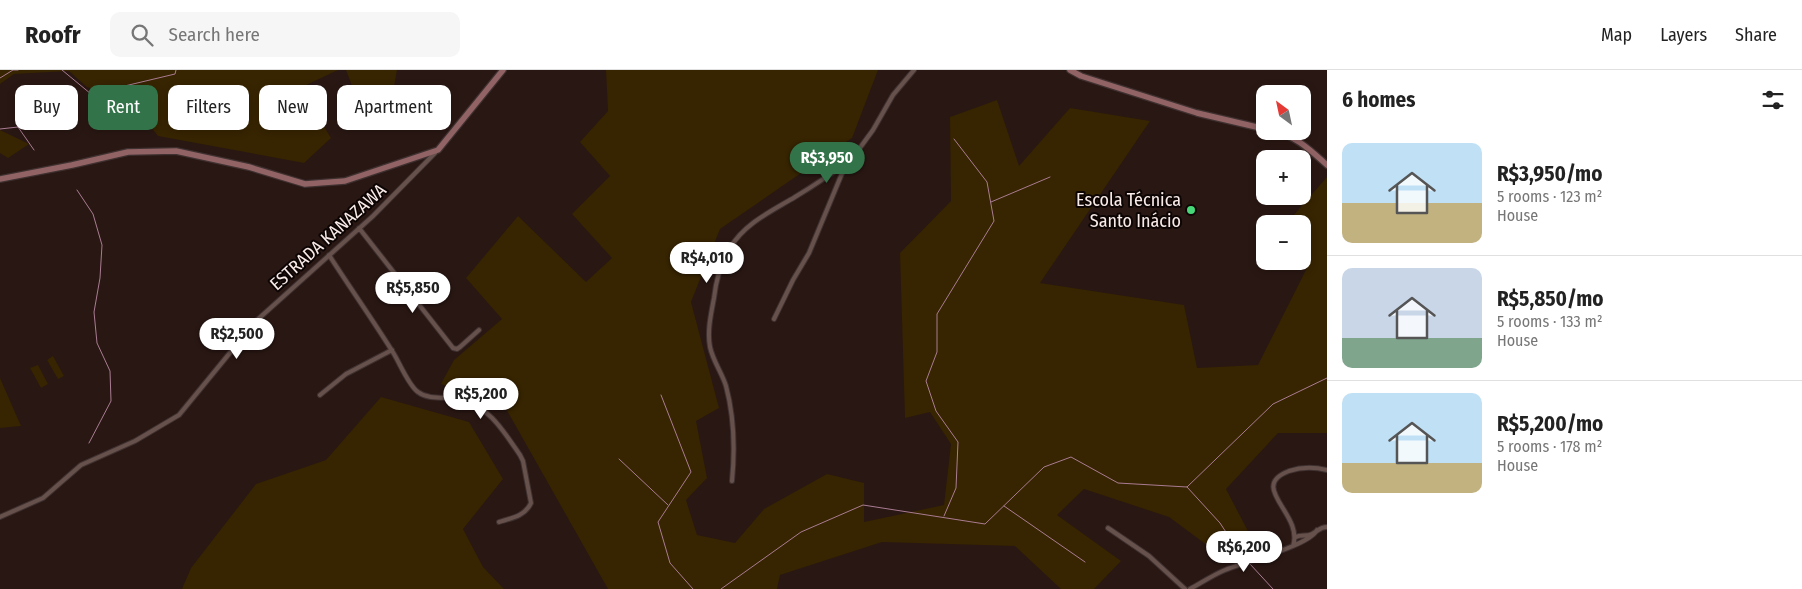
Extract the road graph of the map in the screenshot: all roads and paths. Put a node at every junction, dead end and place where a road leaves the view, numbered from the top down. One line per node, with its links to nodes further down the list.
1 (503, 70): 6 (main road)
2 (914, 70): 7 (street)
3 (1070, 70): 4 (main road)
4 (1256, 127)
5 (1298, 140): 8 (main road)
6 (438, 150): 9 (main road); 10 (street, ESTRADA KANAZAWA)
7 (852, 159): 12 (street); 17 (street)
8 (1327, 165)
9 (0, 179)
10 (359, 228): 11 (street, ESTRADA KANAZAWA); 13 (street)
11 (328, 255): 14 (street); 18 (street, ESTRADA KANAZAWA)
12 (774, 319)
13 (479, 330)
14 (392, 350): 15 (street); 19 (street)
15 (320, 395)
16 (1327, 470): 23 (street)
17 (732, 481)
18 (0, 517)
19 (499, 522)
20 (1327, 527): 22 (street)
21 (1108, 528): 25 (street)
22 (1318, 530): 23 (street); 24 (street)
23 (1296, 537): 24 (street)
24 (1293, 546): 26 (street)
25 (1185, 589)
26 (1190, 589)

